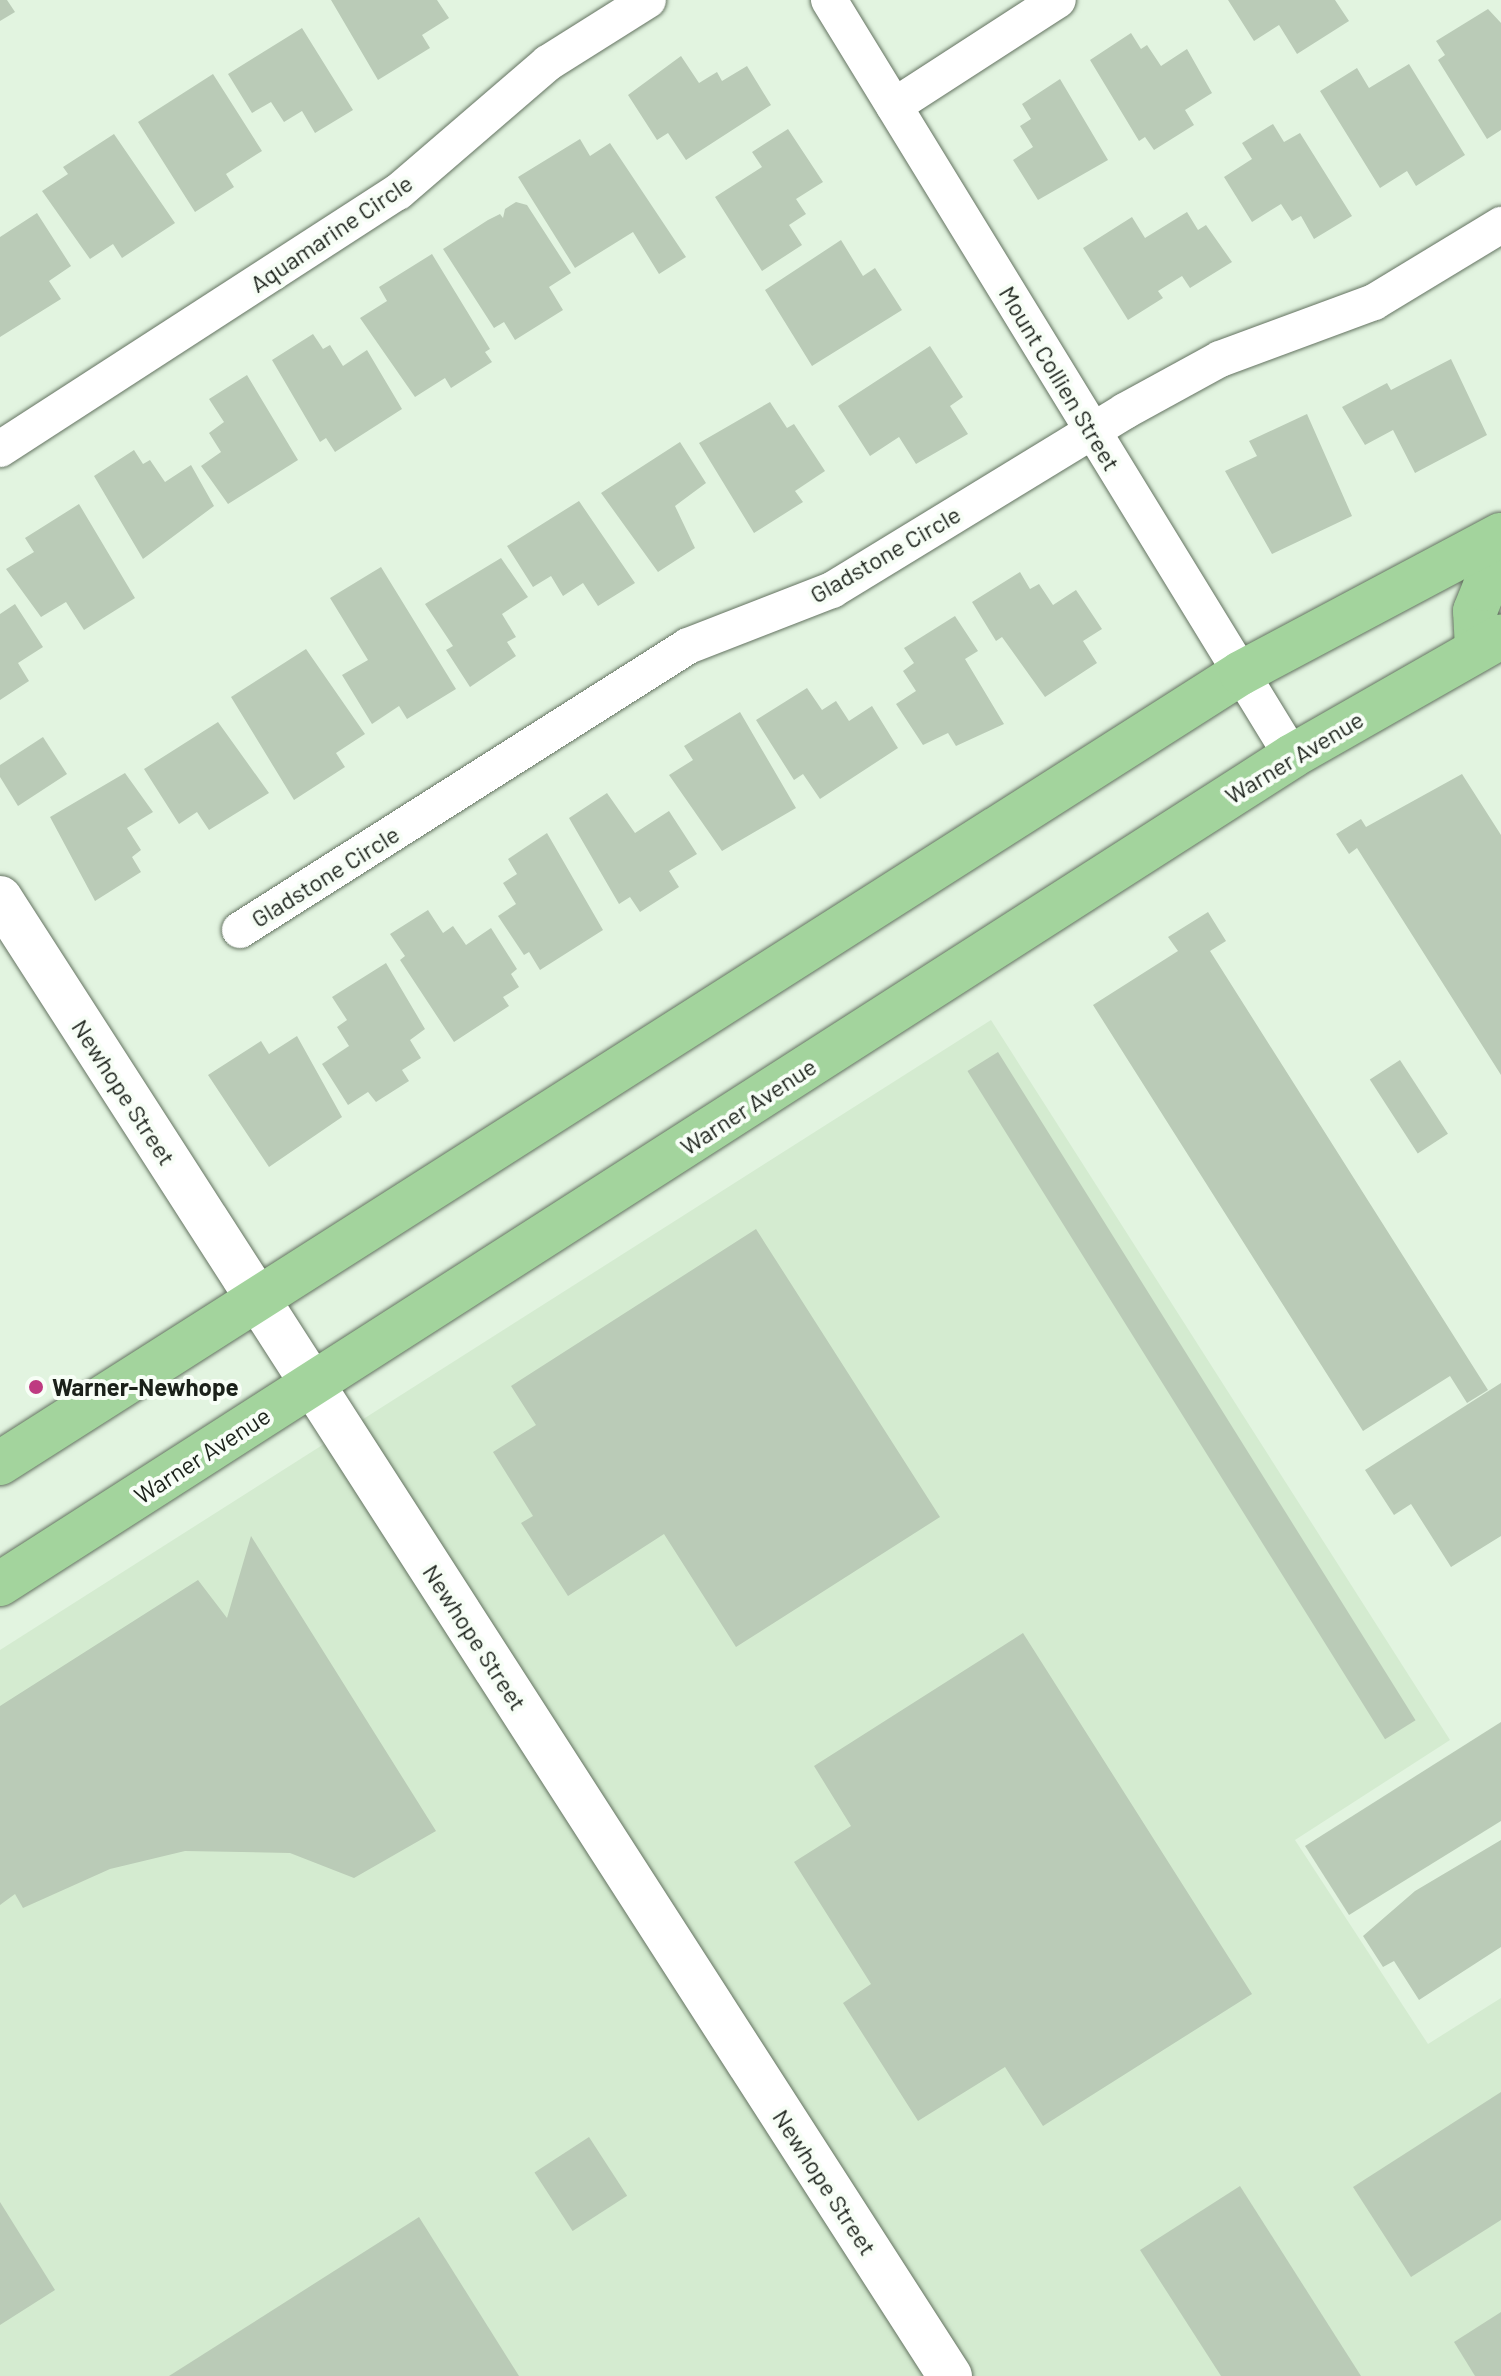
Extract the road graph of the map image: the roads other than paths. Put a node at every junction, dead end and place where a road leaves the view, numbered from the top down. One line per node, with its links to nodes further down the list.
1 (648, 0): 7 (street, Aquamarine Circle)
2 (829, 0): 4 (street, Mount Collien Street)
3 (1058, 0): 4 (street)
4 (894, 106): 6 (street, Mount Collien Street)
5 (1501, 225): 6 (street, Gladstone Circle)
6 (1092, 430): 11 (street, Mount Collien Street); 14 (street, Gladstone Circle)
7 (0, 449)
8 (1501, 535): 11 (main road)
9 (1501, 578): 10 (main road)
10 (1489, 643): 12 (main road, Warner Avenue)
11 (1241, 673): 12 (street, Mount Collien Street); 15 (main road)
12 (1292, 756): 16 (main road, Warner Avenue)
13 (0, 898): 15 (street, Newhope Street)
14 (240, 930)
15 (257, 1299): 16 (street, Newhope Street); 17 (main road)
16 (312, 1385): 18 (main road, Warner Avenue); 19 (street, Newhope Street)
17 (0, 1463)
18 (0, 1584)
19 (950, 2376)

